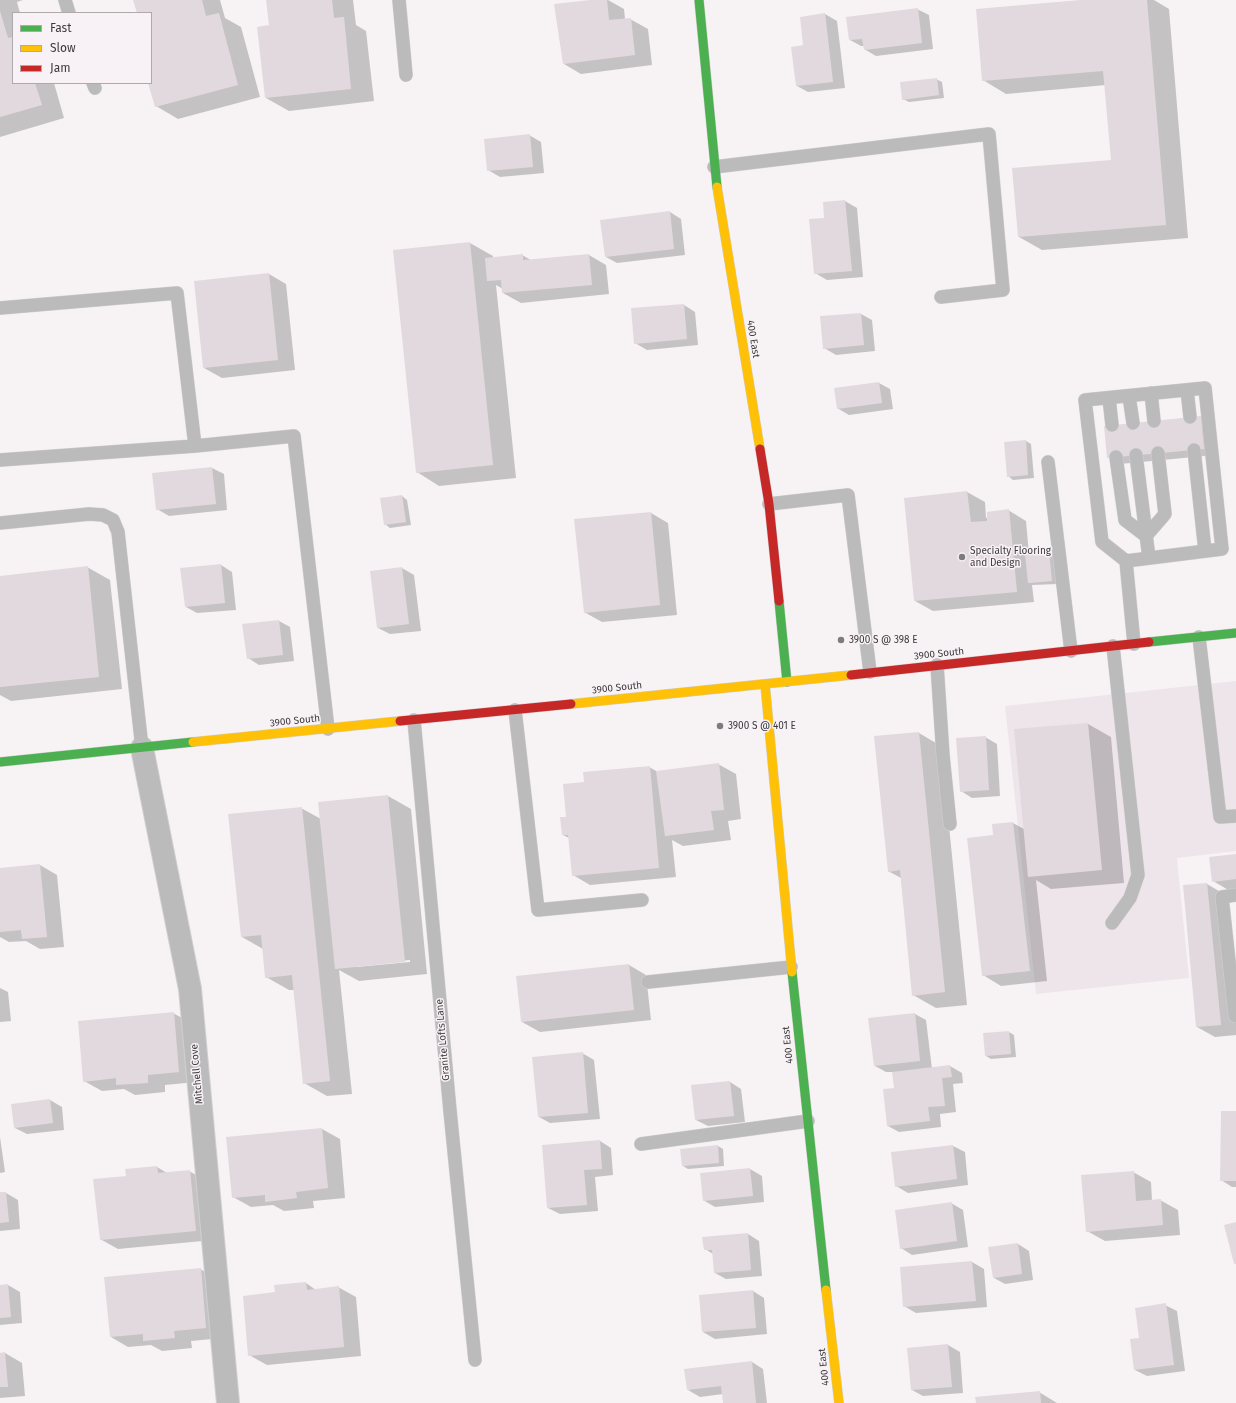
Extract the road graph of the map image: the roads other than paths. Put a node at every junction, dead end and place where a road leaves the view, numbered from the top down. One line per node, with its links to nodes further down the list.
1 (64, 0): 4 (lane)
2 (399, 0): 5 (lane)
3 (699, 0): 6 (street, 400 East)
4 (69, 12)
5 (406, 75)
6 (714, 167): 7 (lane); 24 (street, 400 East)
7 (941, 297)
8 (0, 308): 17 (lane)
9 (1187, 390): 10 (lane); 13 (lane); 27 (lane)
10 (1151, 393): 11 (lane); 14 (lane)
11 (1129, 396): 12 (lane); 15 (lane)
12 (1109, 398): 16 (lane); 29 (lane)
13 (1190, 418)
14 (1154, 421)
15 (1133, 423)
16 (1112, 425)
17 (195, 446): 22 (lane); 41 (lane)
18 (1194, 450): 27 (lane)
19 (1158, 453): 26 (lane)
20 (1136, 455): 26 (lane)
21 (1116, 457): 26 (lane)
22 (0, 460)
23 (1048, 462): 34 (lane)
24 (769, 504): 36 (lane); 37 (street, 400 East)
25 (0, 523): 42 (lane)
26 (1146, 536): 28 (lane)
27 (1205, 551): 28 (lane)
28 (1149, 558): 29 (lane)
29 (1126, 561): 32 (lane)
30 (1236, 633): 31 (street, 3900 South)
31 (1199, 637): 32 (street, 3900 South); 44 (lane)
32 (1134, 644): 33 (street, 3900 South)
33 (1113, 646): 34 (street, 3900 South); 48 (lane)
34 (1071, 650): 35 (street, 3900 South)
35 (937, 665): 36 (street, 3900 South); 45 (lane)
36 (870, 672): 37 (street, 3900 South)
37 (787, 682): 38 (street, 3900 South)
38 (765, 684): 39 (street, 3900 South); 49 (street, 400 East)
39 (515, 710): 40 (street, 3900 South); 47 (lane)
40 (414, 720): 41 (street, 3900 South); 54 (lane, Granite Lofts Lane)
41 (328, 729): 42 (street, 3900 South)
42 (142, 748): 43 (street, 3900 South); 55 (street, Mitchell Cove)
43 (0, 762)
44 (1236, 816)
45 (950, 824)
46 (1236, 895): 51 (lane)
47 (642, 900)
48 (1112, 923)
49 (791, 967): 50 (lane); 52 (street, 400 East)
50 (648, 982)
51 (1235, 1016)
52 (808, 1121): 53 (lane); 56 (street, 400 East)
53 (641, 1144)
54 (475, 1360)
55 (228, 1403)
56 (839, 1403)

